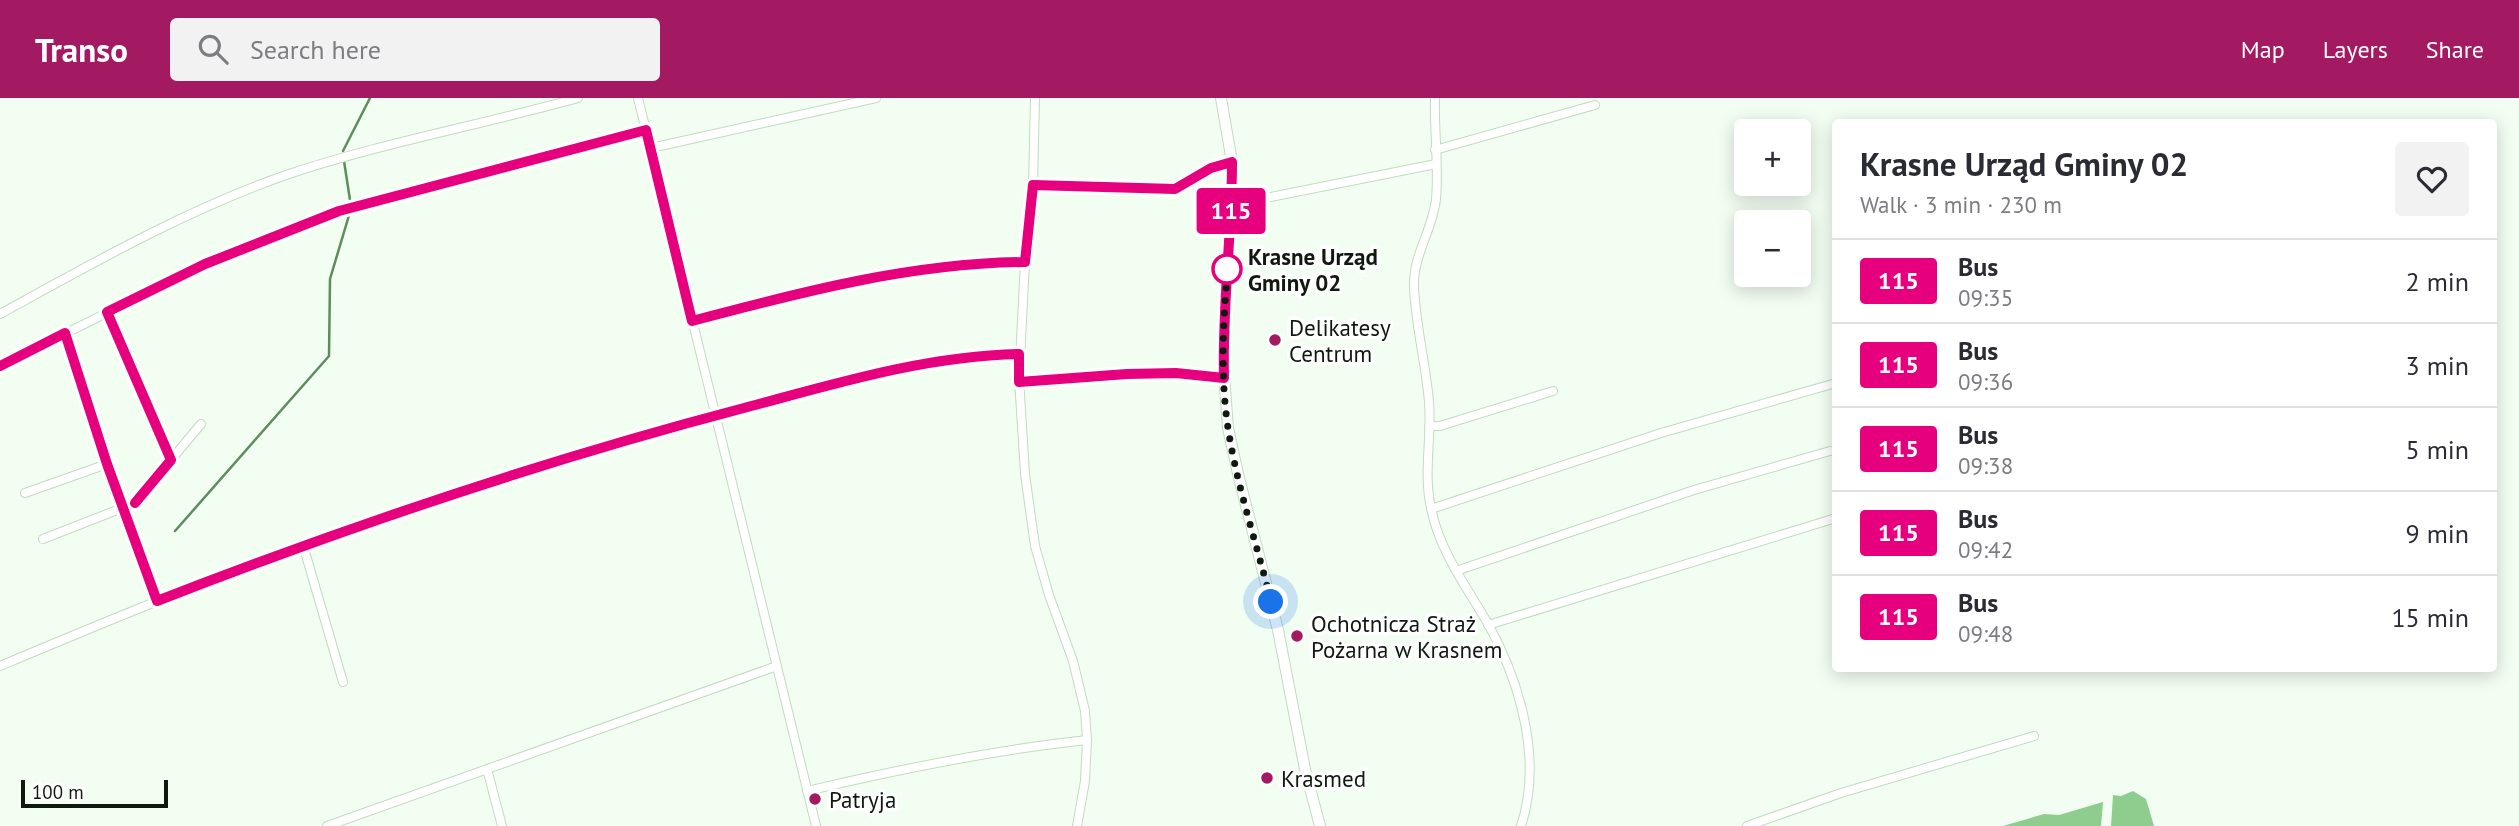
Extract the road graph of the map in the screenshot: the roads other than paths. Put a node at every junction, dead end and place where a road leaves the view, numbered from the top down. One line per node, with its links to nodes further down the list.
1 (578, 98): 17 (street)
2 (638, 98): 8 (street)
3 (876, 98): 9 (street)
4 (1035, 98): 13 (street)
5 (1221, 98): 11 (street)
6 (1435, 98): 10 (street)
7 (1595, 105): 10 (street)
8 (646, 130): 9 (street); 16 (street)
9 (651, 148): 18 (street)
10 (1436, 150): 12 (street)
11 (1232, 162): 13 (street); 14 (street)
12 (1436, 164): 14 (street); 28 (street)
13 (1033, 185): 15 (street)
14 (1232, 199): 22 (street)
15 (1025, 262): 18 (street); 20 (street)
16 (107, 312): 19 (street); 30 (street)
17 (0, 314)
18 (692, 321): 26 (street)
19 (65, 333): 21 (street); 31 (street)
20 (1019, 354): 23 (street); 26 (street)
21 (0, 366)
22 (1224, 378): 23 (street); 52 (street)
23 (1019, 382): 45 (street)
24 (1832, 384): 34 (street)
25 (1553, 391): 28 (street)
26 (715, 415): 37 (street); 42 (street)
27 (201, 424): 30 (street)
28 (1429, 426): 34 (street)
29 (1830, 451): 38 (street)
30 (171, 460): 33 (street)
31 (107, 464): 32 (street); 33 (street)
32 (24, 493)
33 (123, 508): 36 (street); 39 (street)
34 (1431, 509): 38 (street)
35 (1832, 519): 40 (street)
36 (43, 538)
37 (303, 545): 39 (street); 43 (street)
38 (1456, 571): 40 (street)
39 (157, 601): 41 (street)
40 (1488, 625): 53 (street)
41 (0, 666)
42 (777, 667): 46 (street); 47 (street)
43 (343, 682)
44 (2034, 736): 54 (street)
45 (1087, 740): 47 (street); 51 (street)
46 (487, 769): 48 (street); 49 (street)
47 (807, 791): 50 (street)
48 (327, 826)
49 (502, 826)
50 (816, 826)
51 (1077, 826)
52 (1320, 826)
53 (1521, 826)
54 (1747, 826)

